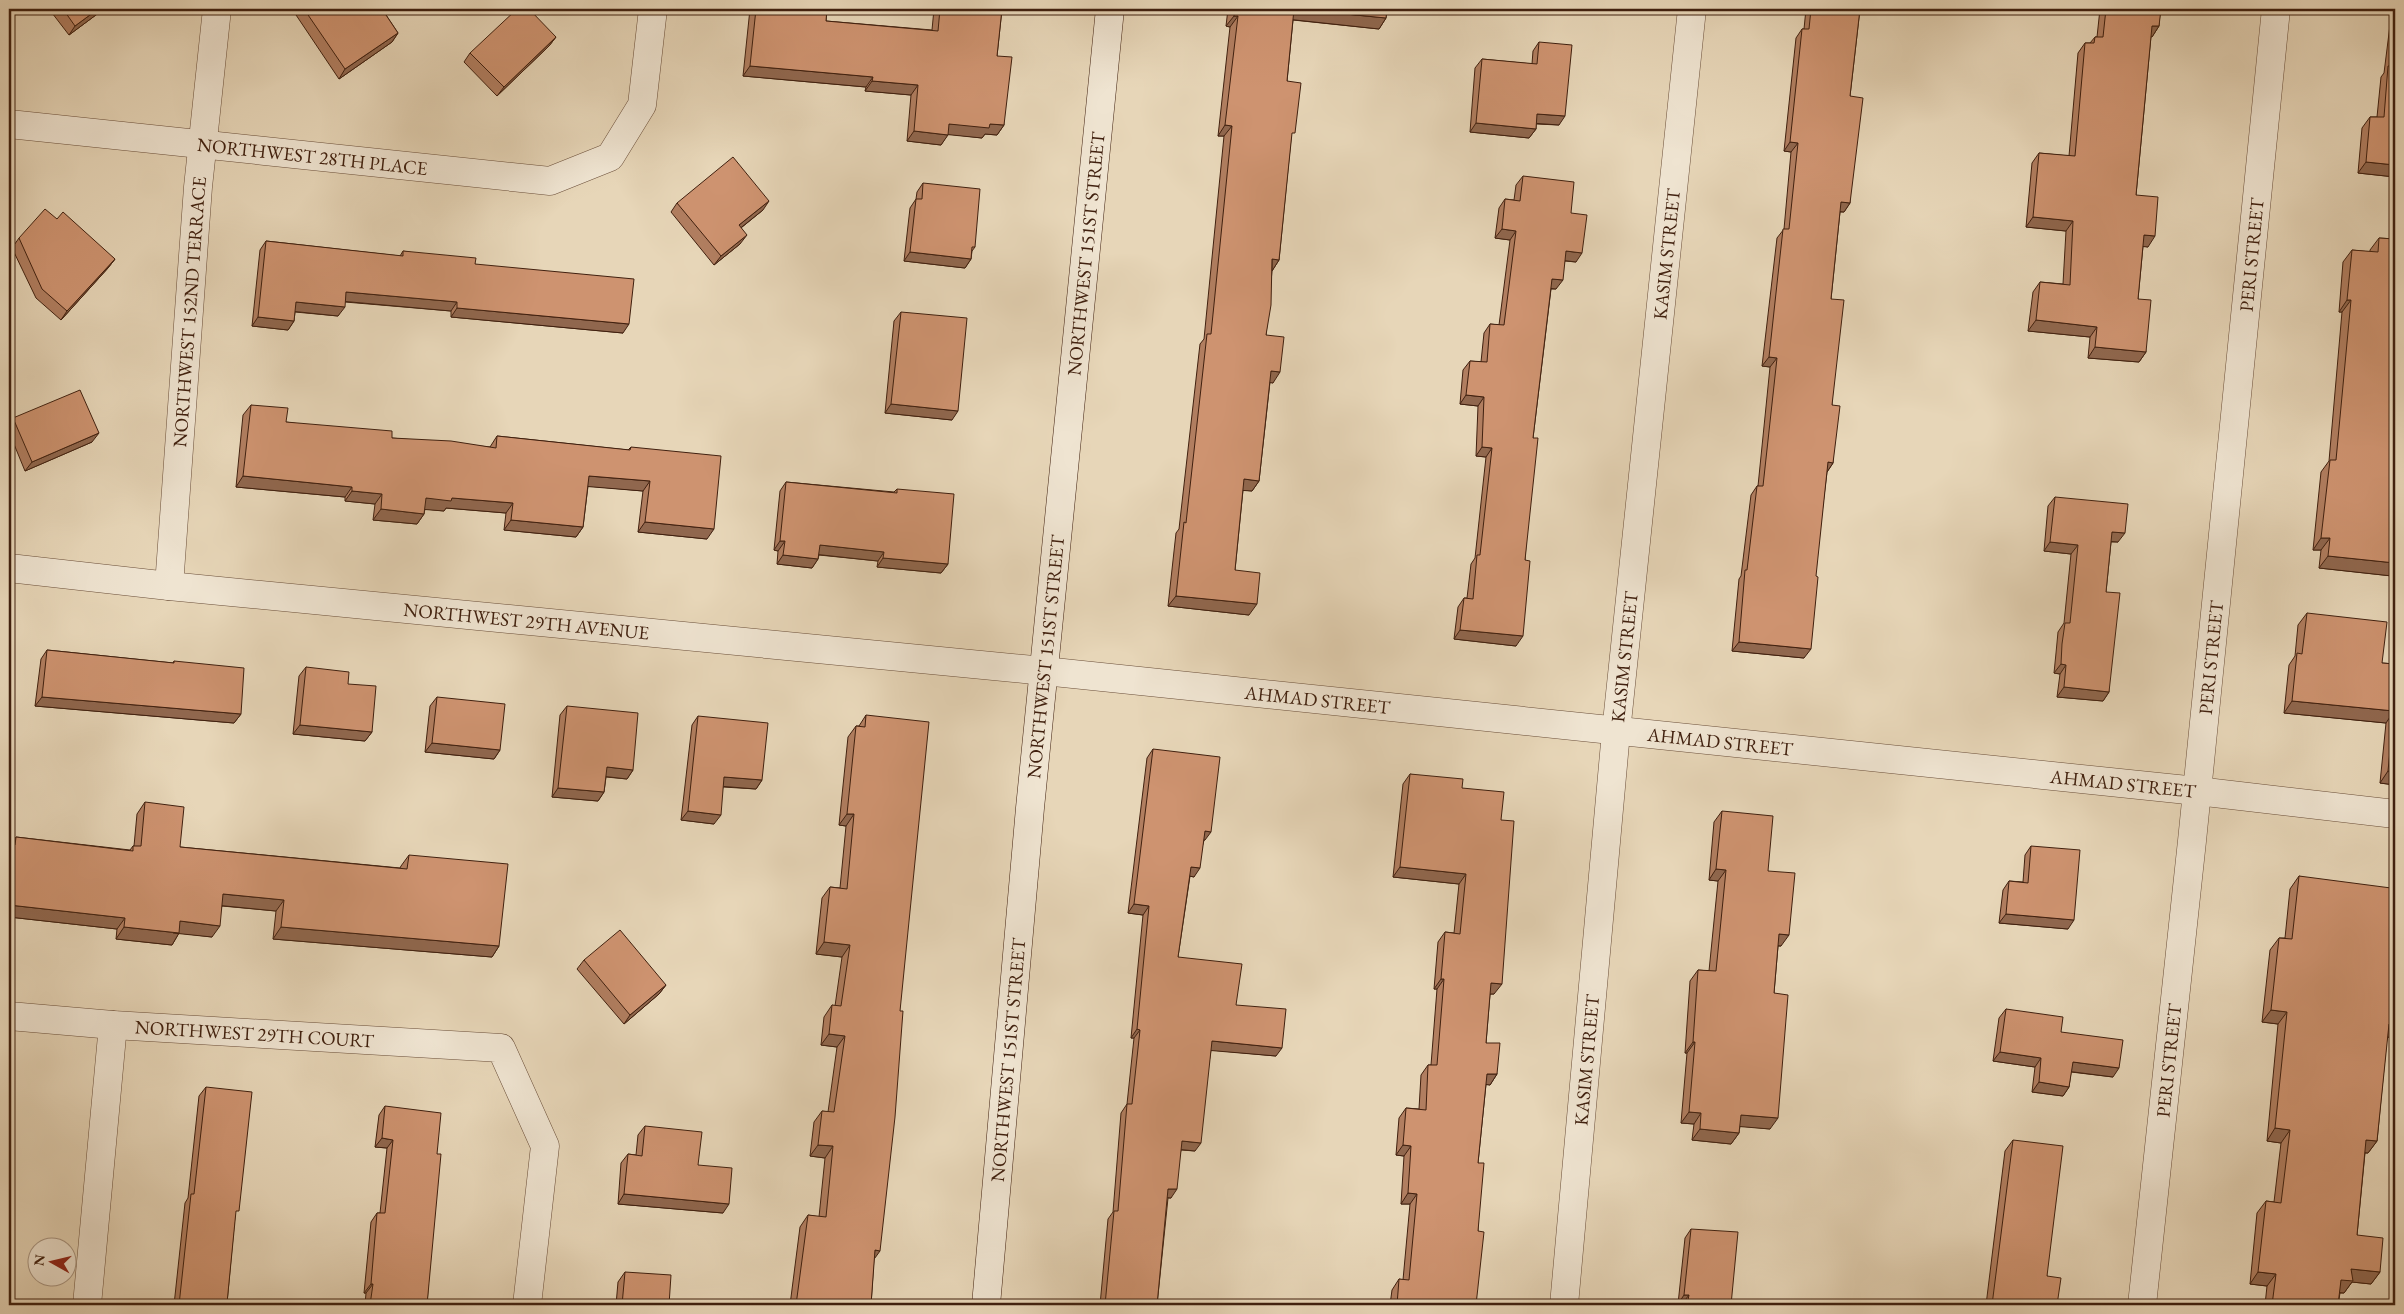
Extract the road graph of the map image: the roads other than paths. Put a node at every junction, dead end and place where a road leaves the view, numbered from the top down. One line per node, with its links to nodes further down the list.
1 (217, 9): 7 (street, NORTHWEST 152ND TERRACE)
2 (653, 9): 7 (street, NORTHWEST 28TH PLACE)
3 (1110, 9): 10 (street, NORTHWEST 151ST STREET)
4 (1692, 9): 11 (street, KASIM STREET)
5 (2276, 9): 12 (street, PERI STREET)
6 (9, 124): 7 (street, NORTHWEST 28TH PLACE)
7 (202, 144): 9 (street, NORTHWEST 152ND TERRACE)
8 (9, 568): 9 (street, NORTHWEST 29TH AVENUE)
9 (169, 586): 10 (street, NORTHWEST 29TH AVENUE)
10 (1044, 671): 11 (street, AHMAD STREET); 18 (street, NORTHWEST 151ST STREET)
11 (1616, 732): 12 (street, AHMAD STREET); 19 (street, KASIM STREET)
12 (2197, 791): 13 (street, AHMAD STREET); 20 (street, PERI STREET)
13 (2395, 814)
14 (9, 1016): 15 (street, NORTHWEST 29TH COURT)
15 (113, 1025): 16 (street); 17 (street, NORTHWEST 29TH COURT)
16 (87, 1305)
17 (527, 1305)
18 (986, 1305)
19 (1564, 1305)
20 (2142, 1305)

